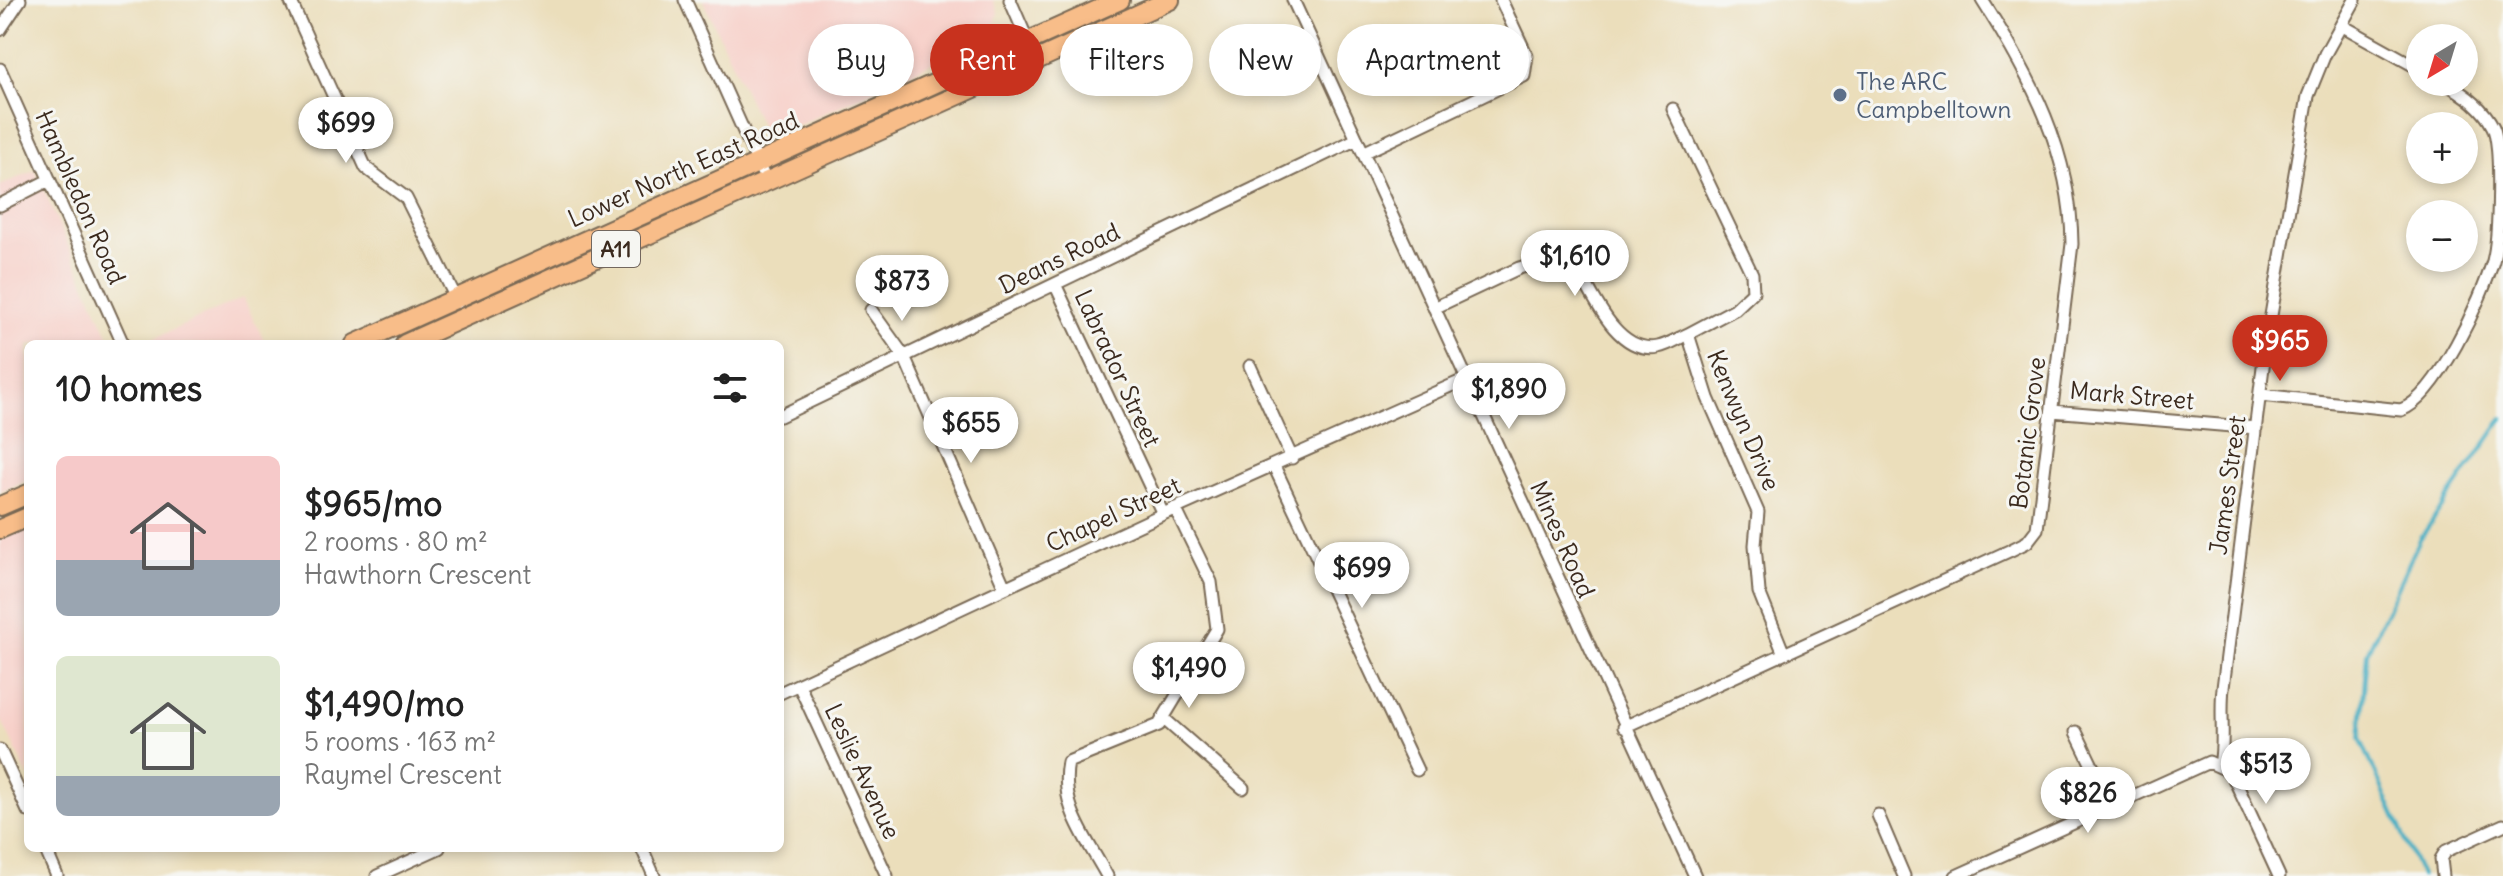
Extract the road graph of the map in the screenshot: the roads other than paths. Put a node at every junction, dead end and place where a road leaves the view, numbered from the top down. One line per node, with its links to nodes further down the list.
1 (20, 0): 13 (street)
2 (290, 0): 29 (street)
3 (685, 0): 24 (street)
4 (1010, 0): 11 (street)
5 (1120, 0): 14 (main road, Lower North East Road / A11)
6 (1170, 0): 15 (main road, Lower North East Road / A11)
7 (1293, 0): 22 (street, Mines Road)
8 (1501, 0): 23 (street)
9 (1982, 0): 43 (street, Botanic Grove)
10 (2355, 0): 12 (street, James Street)
11 (1020, 24)
12 (2341, 25): 16 (street); 42 (street, James Street)
13 (0, 30)
14 (1044, 33)
15 (1044, 56)
16 (2406, 61)
17 (0, 69): 25 (street, Hambledon Road)
18 (930, 84): 24 (main road, Lower North East Road / A11)
19 (956, 96): 26 (main road, Lower North East Road / A11)
20 (2466, 96): 42 (street)
21 (1673, 109): 34 (street, Kenwyn Drive)
22 (1357, 139): 23 (street, Mines Road); 28 (street, Deans Road)
23 (1363, 153): 30 (street, Mines Road)
24 (758, 162): 26 (street); 29 (main road, Lower North East Road / A11)
25 (49, 180): 27 (street); 35 (street, Hambledon Road)
26 (766, 181): 32 (main road, Lower North East Road / A11)
27 (0, 205)
28 (1055, 284): 39 (street, Deans Road); 51 (street, Labrador Street)
29 (456, 298): 32 (street); 33 (main road, Lower North East Road / A11)
30 (1434, 308): 34 (street); 41 (street, Mines Road)
31 (871, 310): 39 (street)
32 (465, 316): 38 (main road, Lower North East Road / A11)
33 (404, 322): 36 (main road, Lower North East Road / A11); 37 (street)
34 (1688, 334): 55 (street, Kenwyn Drive)
35 (121, 340)
36 (364, 340)
37 (409, 340)
38 (416, 340)
39 (904, 356): 44 (street, Deans Road); 54 (street)
40 (1250, 366): 46 (street)
41 (1466, 379): 46 (street, Chapel Street); 59 (street, Mines Road)
42 (2261, 395): 45 (street, James Street)
43 (2052, 411): 45 (street, Mark Street); 55 (street, Botanic Grove)
44 (784, 414)
45 (2256, 428): 62 (street, James Street)
46 (1292, 458): 47 (street, Chapel Street)
47 (1274, 466): 50 (street, Chapel Street); 64 (street)
48 (24, 496): 49 (main road)
49 (0, 506)
50 (1175, 508): 51 (street, Chapel Street); 58 (street)
51 (1163, 514): 54 (street, Chapel Street)
52 (24, 519): 53 (main road)
53 (0, 529)
54 (1005, 588): 56 (street, Chapel Street)
55 (1784, 654): 59 (street, Botanic Grove)
56 (799, 685): 57 (street, Chapel Street); 76 (street, Leslie Avenue)
57 (784, 691)
58 (1163, 718): 65 (street); 77 (street)
59 (1624, 727): 78 (street, Mines Road)
60 (2076, 732): 67 (street)
61 (0, 750): 63 (street)
62 (2220, 765): 67 (street); 81 (street)
63 (4, 767): 66 (street)
64 (1417, 770)
65 (1243, 788)
66 (24, 804)
67 (2111, 805): 80 (street)
68 (1878, 815): 79 (street)
69 (2503, 825): 82 (street)
70 (47, 852): 73 (street)
71 (430, 852): 74 (street)
72 (644, 852): 75 (street)
73 (57, 876)
74 (377, 876)
75 (654, 876)
76 (887, 876)
77 (1107, 876)
78 (1695, 876)
79 (1904, 876)
80 (1956, 876)
81 (2279, 876)
82 (2443, 876)

